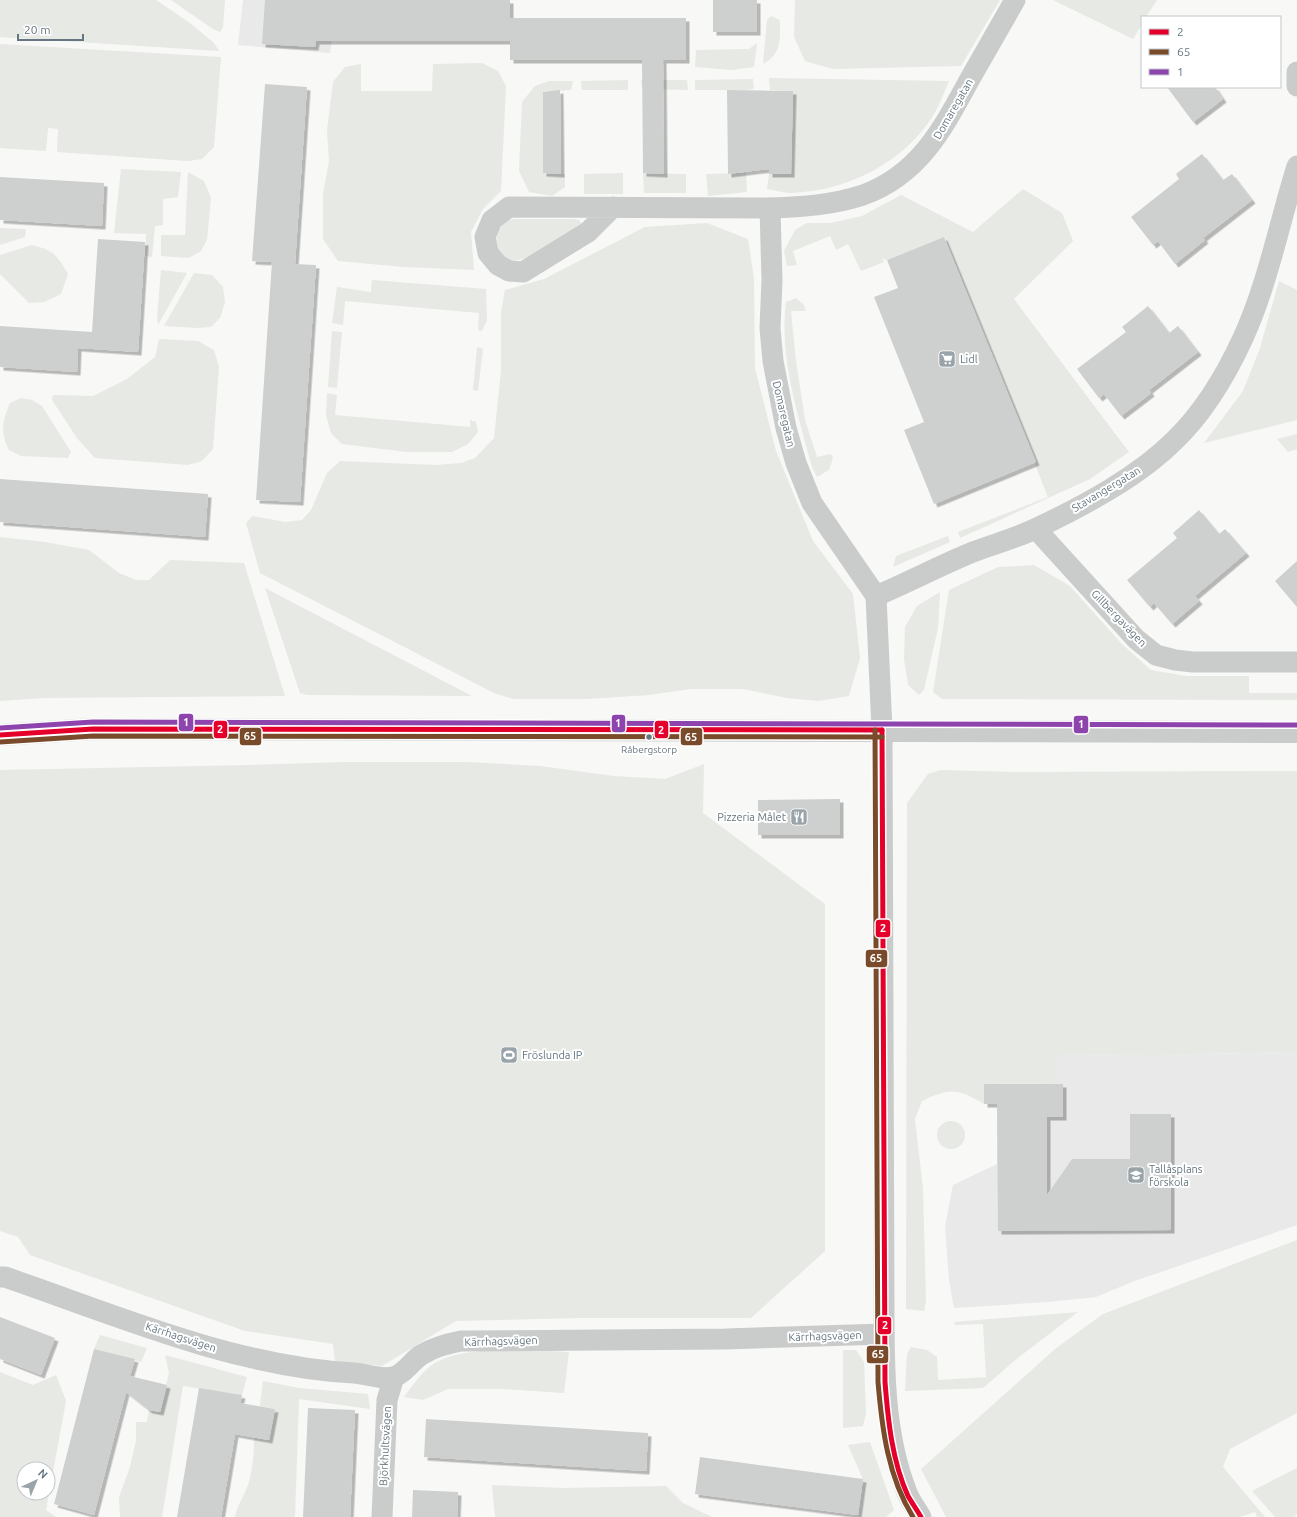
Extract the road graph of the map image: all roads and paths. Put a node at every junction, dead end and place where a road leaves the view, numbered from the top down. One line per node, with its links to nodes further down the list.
1 (1015, 0): 6 (street, Domaregatan)
2 (1297, 72): 3 (street)
3 (1297, 86)
4 (1297, 166): 7 (street, Stavangergatan)
5 (614, 208): 5 (street, Domaregatan); 6 (street, Domaregatan)
6 (770, 208): 8 (street, Domaregatan)
7 (1036, 529): 8 (street, Stavangergatan); 9 (street, Gillbergavägen)
8 (876, 596): 10 (street)
9 (1297, 662)
10 (882, 730): 11 (street); 12 (street); 14 (street)
11 (1297, 732)
12 (0, 735)
13 (0, 1277): 15 (street, Kärrhagsvägen)
14 (884, 1334): 15 (street, Kärrhagsvägen); 17 (street)
15 (394, 1377): 16 (street, Björkhultsvägen)
16 (382, 1517)
17 (921, 1517)

